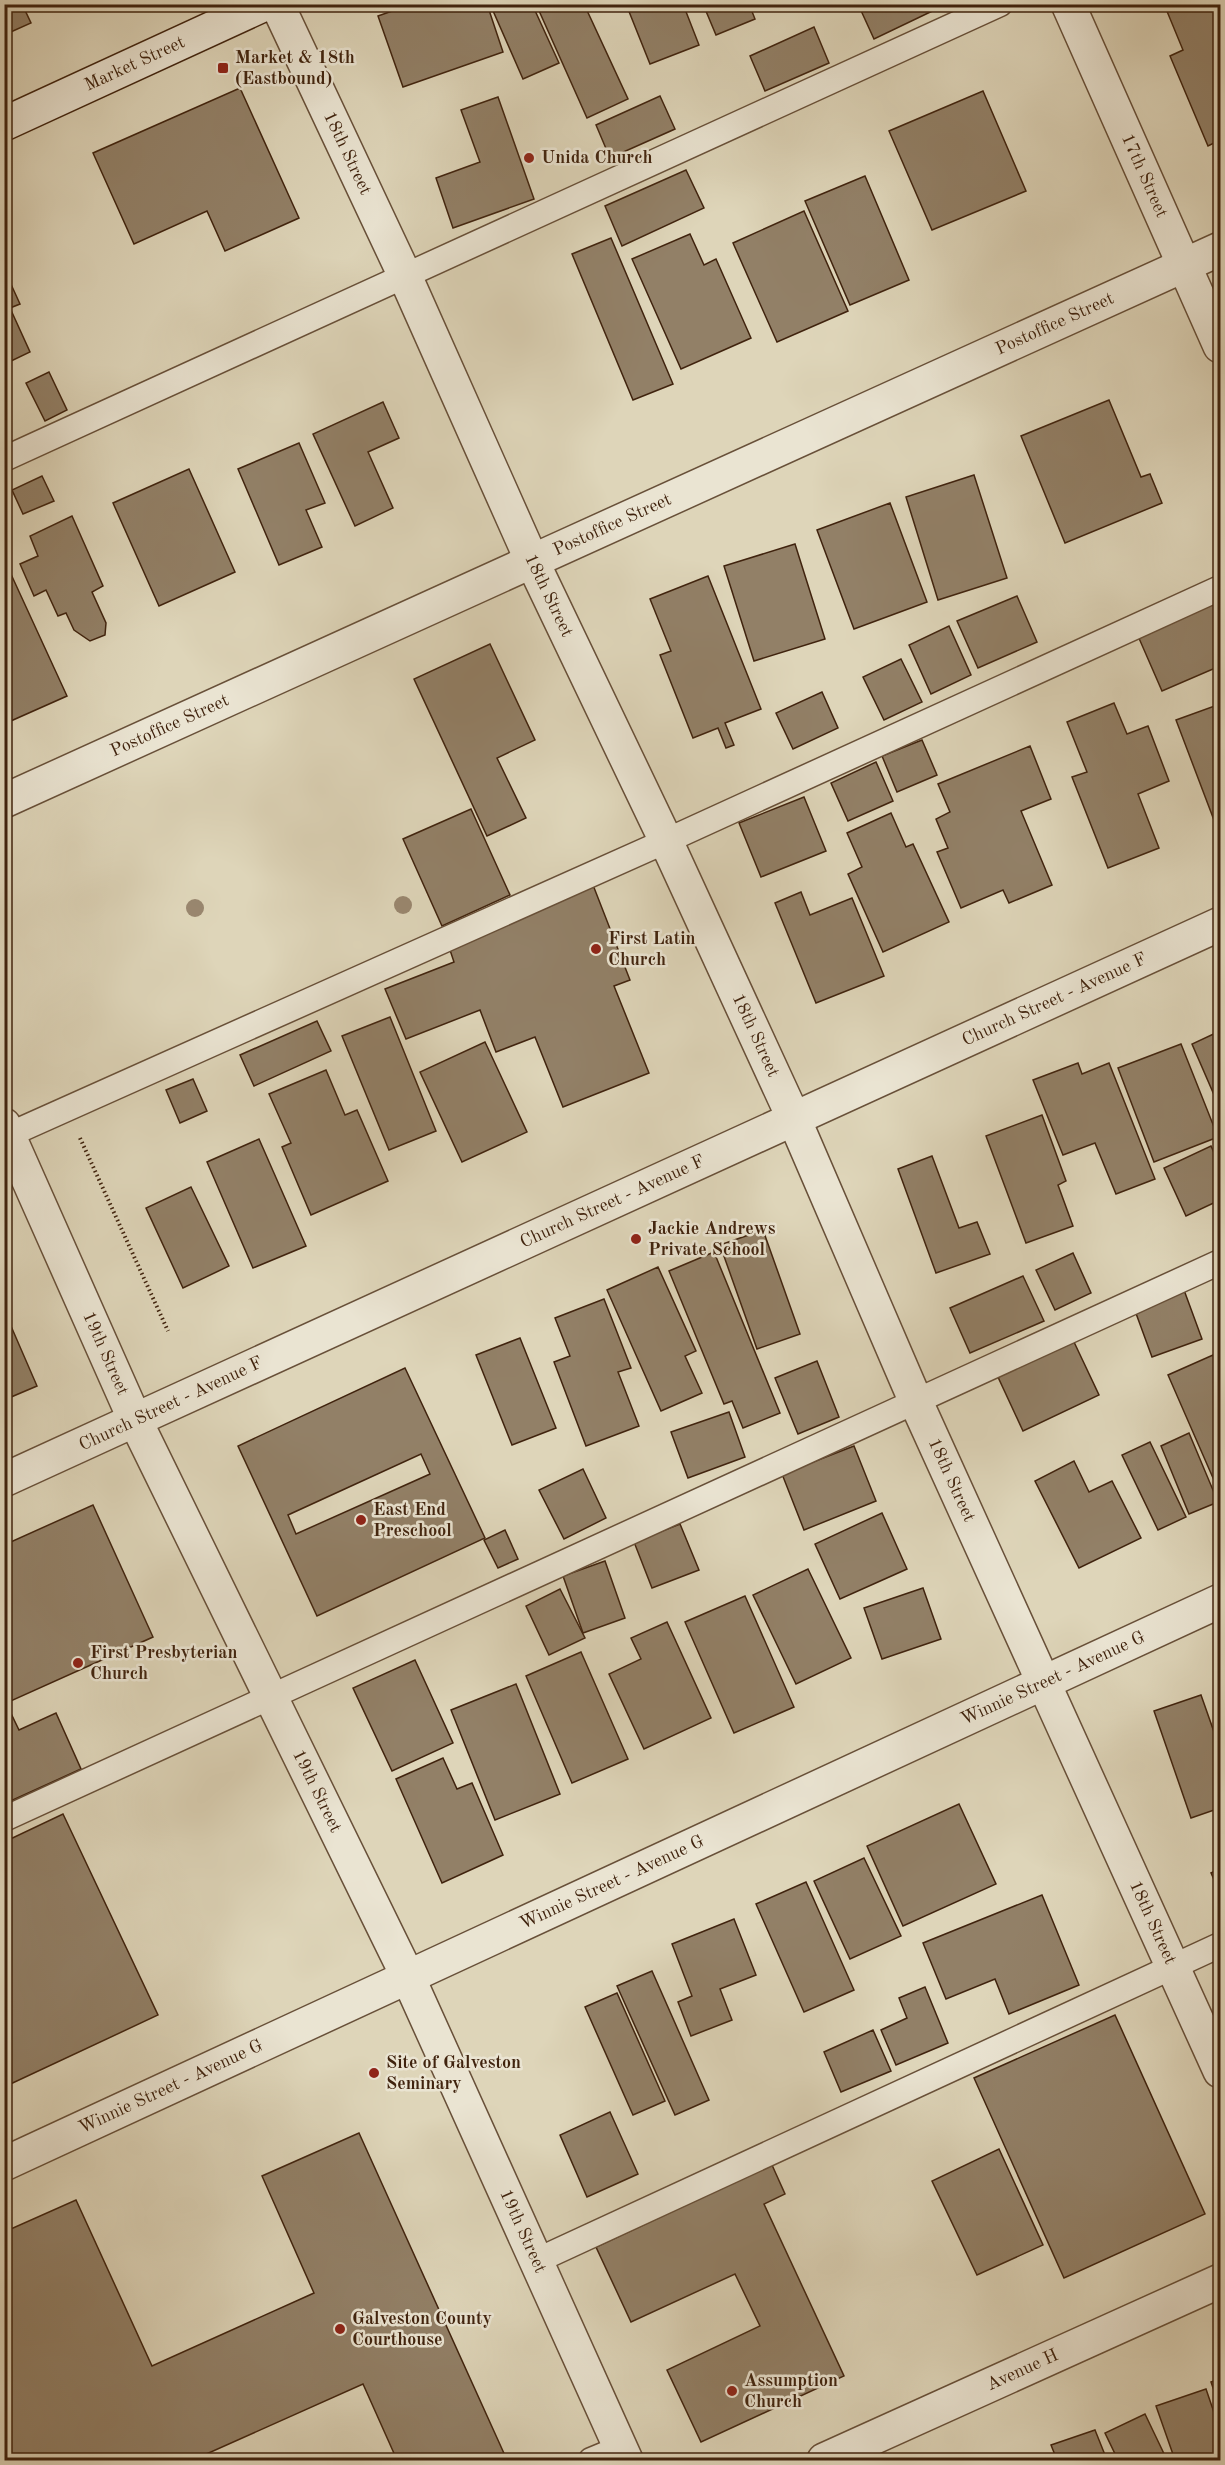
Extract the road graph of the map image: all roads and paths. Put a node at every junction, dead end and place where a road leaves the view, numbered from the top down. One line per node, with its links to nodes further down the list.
1 (265, 4): 5 (street, Market Street)
2 (277, 4): 8 (street, 18th Street)
3 (1000, 4): 8 (lane)
4 (1068, 4): 7 (street, 17th Street)
5 (4, 123)
6 (1221, 249): 7 (street, Postoffice Street)
7 (1185, 266): 9 (street, 17th Street); 11 (street, Postoffice Street)
8 (405, 276): 10 (lane); 11 (street, 18th Street)
9 (1221, 346)
10 (4, 459)
11 (532, 561): 13 (street, Postoffice Street); 14 (street, 18th Street)
12 (1221, 588): 14 (lane)
13 (4, 801)
14 (666, 841): 16 (street, 18th Street); 18 (lane)
15 (1221, 924): 16 (street, Church Street - Avenue F)
16 (794, 1119): 21 (street, 18th Street); 22 (street, Church Street - Avenue F)
17 (77, 1131): 20 (path)
18 (6, 1132): 22 (street, 19th Street)
19 (1221, 1262): 21 (lane)
20 (168, 1331)
21 (916, 1402): 25 (street, 18th Street); 26 (lane)
22 (135, 1420): 23 (street, Church Street - Avenue F); 26 (street, 19th Street)
23 (4, 1480)
24 (1221, 1601): 25 (street, Winnie Street - Avenue G)
25 (1044, 1683): 29 (street, 18th Street); 30 (street, Winnie Street - Avenue G)
26 (270, 1697): 27 (lane); 30 (street, 19th Street)
27 (4, 1819)
28 (1221, 1945): 29 (lane)
29 (1173, 1967): 31 (street, 18th Street); 33 (lane)
30 (408, 1977): 32 (street, Winnie Street - Avenue G); 33 (street, 19th Street)
31 (1221, 2071)
32 (4, 2164)
33 (536, 2261): 35 (street, 19th Street)
34 (1221, 2281): 36 (street, Avenue H)
35 (613, 2456)
36 (824, 2460)

